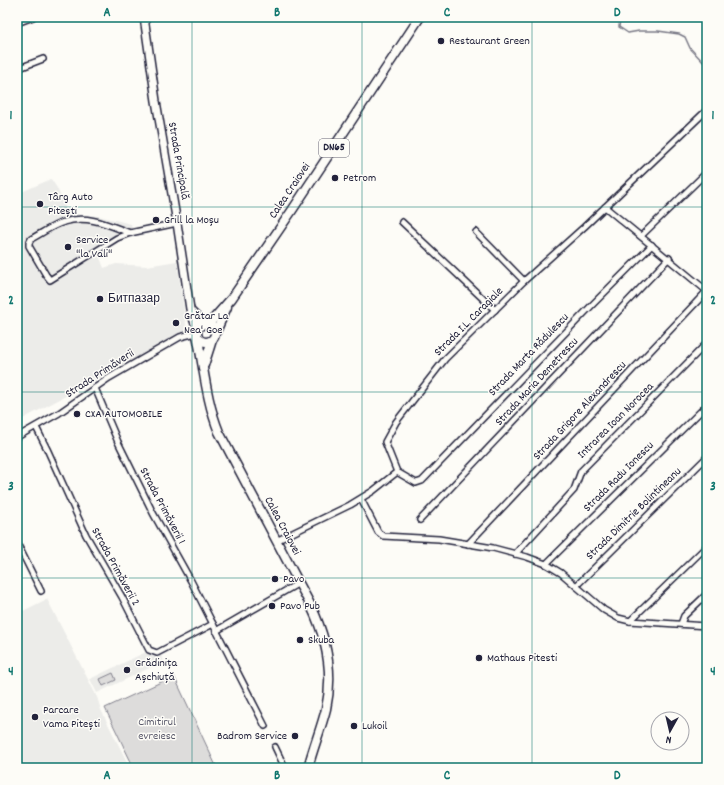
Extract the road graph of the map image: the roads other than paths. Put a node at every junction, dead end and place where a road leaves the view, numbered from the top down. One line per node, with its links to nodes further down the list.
1 (33, 17): 4 (street)
2 (144, 17): 11 (main road, Strada Principală)
3 (420, 17): 19 (main road, Calea Craiovei / DN65)
4 (17, 23)
5 (43, 59): 6 (street)
6 (17, 69)
7 (707, 110): 9 (street, Strada I.L. Caragiale)
8 (707, 172): 14 (street)
9 (605, 207): 14 (street); 17 (street, Strada I.L. Caragiale)
10 (402, 222): 21 (street)
11 (177, 223): 13 (street); 20 (main road, Strada Principală)
12 (476, 232): 17 (street)
13 (130, 233): 13 (street)
14 (641, 236): 15 (street)
15 (652, 245): 16 (street); 32 (street, Strada Marta Rădulescu)
16 (668, 258): 18 (street); 34 (street, Strada Maria Demetrescu)
17 (524, 281): 21 (street, Strada I.L. Caragiale)
18 (707, 291): 37 (street, Strada Grigore Alexandrescu)
19 (232, 298): 22 (main road, Calea Craiovei / DN65); 24 (main road, Calea Craiovei / DN65)
20 (190, 309): 22 (main road); 23 (main road, Strada Principală)
21 (495, 310): 32 (street, Strada I.L. Caragiale)
22 (207, 324): 23 (main road, DN65); 24 (main road)
23 (196, 333): 24 (main road); 26 (main road, Calea Craiovei / DN65); 27 (street, Strada Primăverii)
24 (213, 337): 26 (main road, Calea Craiovei / DN65)
25 (707, 343): 39 (street, Intrarea Ioan Norocea)
26 (203, 366): 35 (main road, Calea Craiovei / DN65)
27 (95, 388): 29 (street, Strada Primăverii); 46 (street, Strada Primăverii 1)
28 (707, 405): 40 (street, Strada Radu Ionescu)
29 (36, 427): 30 (street, Strada Primăverii); 46 (street, Strada Primăverii 2)
30 (17, 437)
31 (707, 457): 42 (street, Strada Dimitrie Bolintineanu)
32 (397, 472): 33 (street)
33 (360, 499): 35 (street); 37 (street)
34 (420, 520)
35 (276, 541): 41 (main road, Calea Craiovei / DN65)
36 (17, 543): 43 (street)
37 (468, 544): 39 (street)
38 (707, 546): 45 (street)
39 (515, 554): 40 (street)
40 (546, 564): 42 (street)
41 (299, 583): 49 (street); 53 (main road, Calea Craiovei / DN65)
42 (576, 586): 45 (street)
43 (41, 591)
44 (707, 594): 47 (street)
45 (630, 622): 47 (street)
46 (213, 624): 49 (street, Strada Primăverii 1)
47 (681, 624): 48 (street)
48 (707, 626)
49 (216, 631): 50 (street, Strada Primăverii 1)
50 (265, 726)
51 (275, 747): 52 (street)
52 (285, 768)
53 (308, 768)

